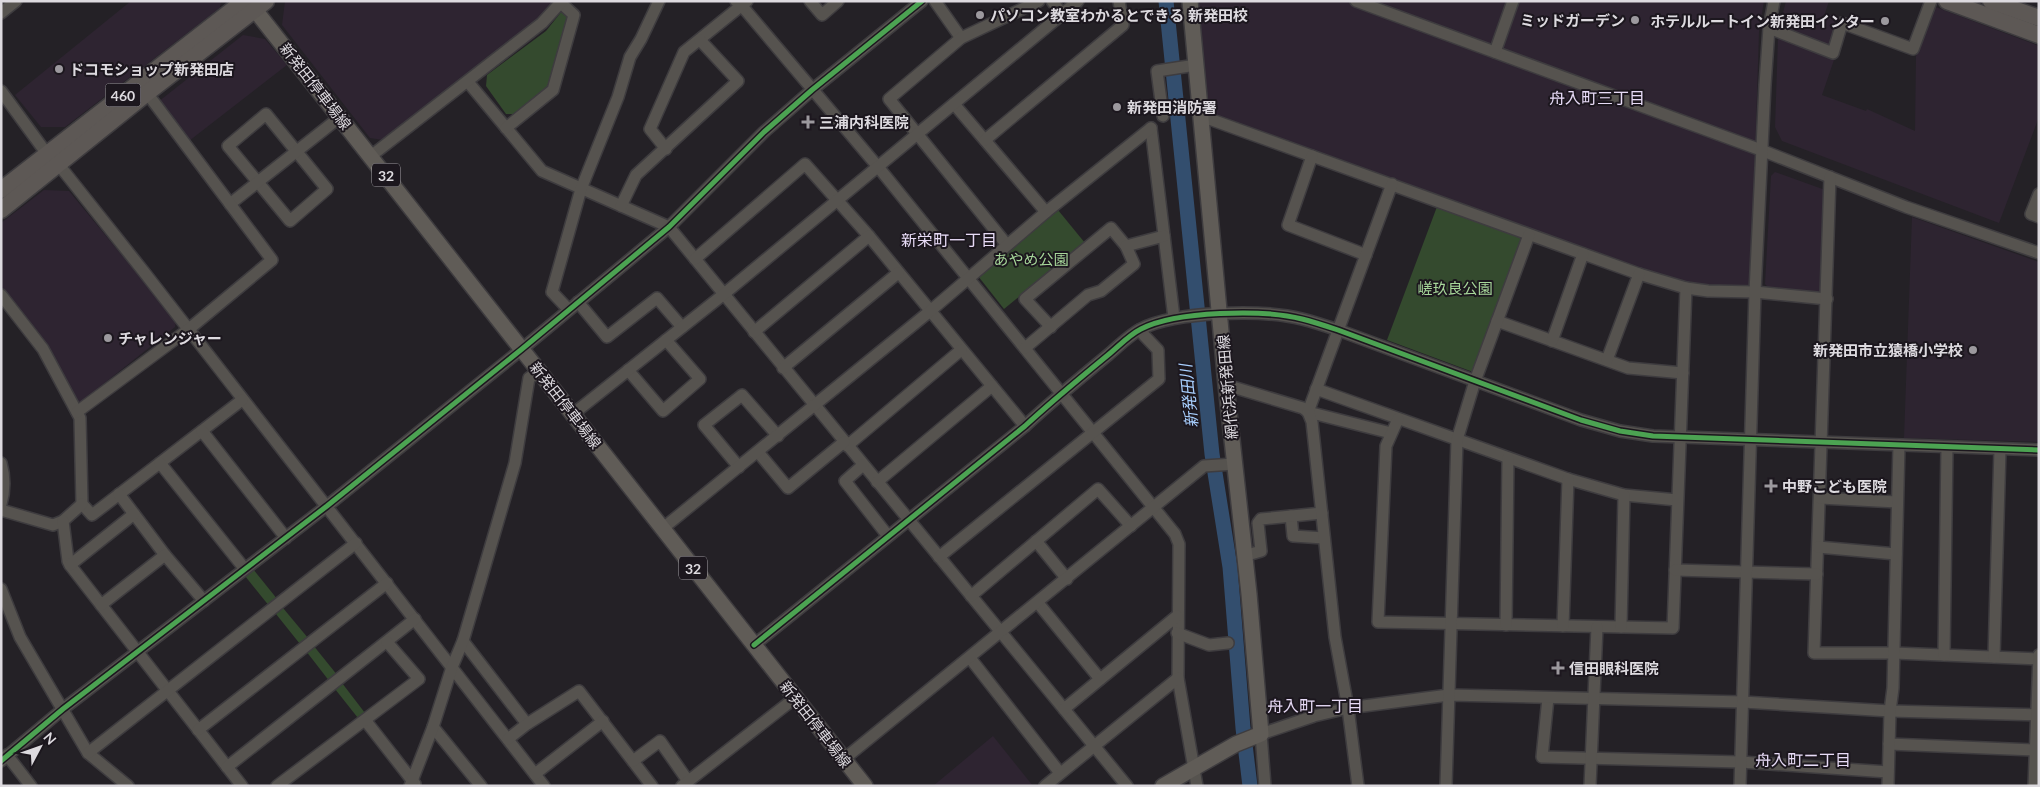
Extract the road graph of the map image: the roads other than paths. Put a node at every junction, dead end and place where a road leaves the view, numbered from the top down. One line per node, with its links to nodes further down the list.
1 (16, 1): 21 (street)
2 (659, 1): 52 (street)
3 (810, 1): 4 (street)
4 (838, 1)
5 (922, 1): 31 (street)
6 (935, 1): 26 (street)
7 (1038, 1): 26 (street)
8 (1052, 1): 22 (street)
9 (1078, 1): 22 (street)
10 (1119, 1): 40 (street)
11 (1190, 1): 29 (main road, 網代浜新発田線)
12 (1356, 1): 28 (street)
13 (1513, 1): 28 (street)
14 (1774, 1): 24 (street)
15 (1931, 1): 24 (street)
16 (1947, 1): 25 (highway)
17 (1991, 1): 23 (highway)
18 (562, 2): 30 (street); 38 (street)
19 (253, 3): 33 (highway, 460); 37 (main road, 新発田停車場線 / 32); 44 (highway, 460)
20 (742, 3): 27 (street); 31 (street)
21 (1, 13)
22 (1062, 14): 34 (street)
23 (2039, 18)
24 (1769, 28): 42 (street)
25 (2039, 35)
26 (961, 38): 39 (street)
27 (700, 40): 41 (street); 41 (street)
28 (1495, 52): 42 (street)
29 (1196, 66): 35 (street); 36 (main road, 網代浜新発田線)
30 (468, 82): 38 (street); 45 (street)
31 (812, 90): 48 (street); 61 (street)
32 (1, 91): 44 (street)
33 (147, 93): 47 (highway, 460); 56 (street)
34 (954, 104): 39 (street); 40 (street)
35 (1163, 116)
36 (1201, 116): 46 (street); 82 (main road, 網代浜新発田線)
37 (340, 117): 43 (street); 45 (main road, 新発田停車場線 / 32)
38 (506, 128): 52 (street)
39 (918, 135): 48 (street); 65 (street)
40 (985, 140): 59 (street)
41 (666, 149): 57 (street)
42 (1761, 150): 49 (street); 75 (street)
43 (297, 152): 50 (street); 50 (street); 50 (street)
44 (46, 154): 47 (street); 53 (highway, 460)
45 (371, 156): 94 (main road, 新発田停車場線 / 32)
46 (1312, 156): 51 (street); 69 (street)
47 (58, 165): 58 (highway, 460); 87 (street)
48 (879, 168): 55 (street); 73 (street)
49 (1830, 177): 67 (street); 78 (street)
50 (258, 182): 56 (street)
51 (1392, 184): 62 (street); 69 (street)
52 (581, 189): 57 (street); 80 (street)
53 (1, 190)
54 (2039, 194): 60 (street)
55 (839, 201): 63 (street); 70 (street); 76 (street)
56 (230, 204): 87 (street)
57 (621, 206): 61 (street)
58 (1, 210)
59 (1046, 212): 64 (street); 65 (street)
60 (2039, 217)
61 (669, 227): 70 (street); 79 (street)
62 (1529, 234): 68 (street); 84 (street)
63 (869, 236): 71 (street); 90 (street)
64 (1164, 236): 66 (street); 83 (street)
65 (1008, 245): 73 (street)
66 (1126, 246): 86 (street); 86 (street)
67 (2039, 253)
68 (1583, 254): 72 (street); 92 (street)
69 (1366, 255): 89 (street)
70 (695, 259): 76 (street)
71 (898, 273): 81 (street); 97 (street)
72 (1639, 274): 74 (street); 96 (street)
73 (968, 279): 81 (street); 93 (street)
74 (1686, 288): 75 (street); 100 (street)
75 (1755, 292): 78 (street); 119 (street)
76 (724, 294): 85 (street); 90 (street)
77 (1, 295): 108 (street)
78 (1827, 299): 120 (street)
79 (578, 302): 80 (street); 85 (street)
80 (568, 309): 94 (street)
81 (930, 312): 95 (street); 107 (street)
82 (1215, 315): 83 (street); 89 (street); 102 (main road, 網代浜新発田線)
83 (1180, 317): 88 (street)
84 (1496, 321): 92 (street); 101 (street)
85 (682, 327): 91 (street)
86 (1051, 327): 93 (street)
87 (189, 330): 106 (street); 108 (street)
88 (1139, 330): 105 (street); 114 (street)
89 (1338, 330): 101 (street); 104 (street)
90 (754, 332): 97 (street)
91 (666, 340): 98 (street); 98 (street)
92 (1552, 341): 96 (street)
93 (1026, 348): 105 (street)
94 (522, 349): 99 (main road, 新発田停車場線 / 32); 143 (street)
95 (961, 350): 103 (street); 121 (street)
96 (1607, 360): 100 (street)
97 (783, 368): 107 (street)
98 (628, 370): 110 (street)
99 (540, 371): 110 (main road, 新発田停車場線 / 32); 184 (street)
100 (1682, 373): 117 (street)
101 (1475, 380): 117 (street); 118 (street)
102 (1226, 385): 109 (street); 130 (main road, 網代浜新発田線)
103 (992, 386): 112 (street); 134 (street)
104 (1316, 389): 109 (street); 111 (street)
105 (1061, 393): 112 (street); 114 (street)
106 (242, 400): 113 (street); 143 (street)
107 (814, 406): 116 (street); 121 (street)
108 (77, 412): 142 (street)
109 (1308, 412): 115 (street); 146 (street)
110 (572, 414): 152 (main road, 新発田停車場線 / 32)
111 (1398, 419): 115 (street); 118 (street)
112 (1025, 426): 149 (street)
113 (202, 431): 129 (street); 154 (street)
114 (1092, 432): 144 (street); 162 (street)
115 (1392, 433): 177 (street)
116 (778, 436): 126 (street); 132 (street)
117 (1680, 437): 119 (street); 139 (street)
118 (1457, 440): 127 (street); 177 (street)
119 (1750, 440): 120 (street); 166 (street)
120 (1822, 442): 122 (street); 138 (street)
121 (845, 444): 126 (street); 131 (street)
122 (1899, 445): 123 (street); 140 (street)
123 (1947, 447): 124 (street); 190 (street)
124 (2000, 449): 125 (street); 191 (street)
125 (2039, 450)
126 (758, 452): 132 (street)
127 (1508, 458): 133 (street); 178 (street)
128 (1, 463): 135 (street)
129 (160, 463): 136 (street); 164 (street)
130 (1228, 464): 144 (street); 161 (main road, 網代浜新発田線)
131 (863, 465): 134 (street); 153 (street)
132 (739, 467): 152 (street)
133 (1568, 479): 137 (street); 179 (street)
134 (877, 482): 149 (street)
135 (3, 493): 141 (street)
136 (119, 494): 142 (street); 147 (street)
137 (1624, 495): 139 (street); 181 (street)
138 (1820, 498): 140 (street); 158 (street)
139 (1676, 500): 165 (street)
140 (1897, 502): 159 (street)
141 (1, 504)
142 (82, 504): 150 (street)
143 (327, 506): 154 (street); 157 (street)
144 (1154, 507): 151 (street); 175 (street)
145 (1, 510): 150 (street)
146 (1322, 513): 148 (street); 155 (street)
147 (134, 514): 160 (street); 163 (street)
148 (1292, 516): 155 (street); 161 (street)
149 (908, 519): 153 (street); 162 (street)
150 (63, 521): 163 (street)
151 (1131, 526): 156 (street); 168 (street)
152 (662, 530): 187 (main road, 新発田停車場線 / 32)
153 (888, 536): 187 (street)
154 (286, 538): 164 (street)
155 (1324, 538): 203 (street)
156 (1036, 541): 168 (street); 171 (street)
157 (356, 543): 169 (street); 197 (street)
158 (1818, 547): 159 (street); 167 (street)
159 (1896, 554): 189 (street)
160 (165, 555): 172 (street); 174 (street)
161 (1244, 556): 213 (main road, 網代浜新発田線)
162 (939, 557): 171 (street)
163 (70, 565): 174 (street)
164 (244, 568): 172 (street)
165 (1675, 570): 166 (street); 181 (street)
166 (1745, 572): 167 (street); 202 (street)
167 (1817, 574): 189 (street)
168 (1067, 579): 173 (street)
169 (387, 583): 176 (street); 212 (street)
170 (1, 589): 204 (street)
171 (971, 596): 182 (street)
172 (204, 601): 188 (street)
173 (1038, 603): 182 (street); 196 (street)
174 (101, 605): 188 (street)
175 (1177, 616): 183 (street); 196 (street)
176 (415, 620): 185 (street); 194 (street)
177 (1450, 624): 178 (street); 198 (street)
178 (1506, 625): 179 (street)
179 (1563, 626): 180 (street)
180 (1597, 627): 181 (street); 201 (street)
181 (1621, 627)
182 (1001, 633): 192 (street); 205 (street)
183 (1177, 633): 186 (street); 195 (street)
184 (463, 641): 194 (street); 210 (street)
185 (387, 642): 208 (street); 224 (street)
186 (1228, 644)
187 (754, 646): 199 (main road, 新発田停車場線 / 32)
188 (138, 653): 197 (street); 204 (street)
189 (1894, 653): 190 (street); 206 (street)
190 (1944, 655): 191 (street)
191 (1994, 657): 193 (street)
192 (970, 658): 221 (street); 227 (street)
193 (2039, 658): 207 (street)
194 (452, 667): 211 (street); 214 (street)
195 (1178, 678): 216 (street); 225 (street)
196 (1100, 679): 205 (street)
197 (168, 691): 212 (street); 218 (street)
198 (1448, 694): 200 (street); 203 (street); 246 (street)
199 (795, 698): 221 (main road, 新発田停車場線 / 32); 230 (street)
200 (1548, 698): 201 (street); 219 (street)
201 (1594, 700): 202 (street); 219 (street)
202 (1743, 702): 206 (street); 223 (street)
203 (1348, 708): 213 (street); 245 (street)
204 (63, 709): 218 (street); 220 (street)
205 (1064, 710): 216 (street)
206 (1890, 711): 207 (street); 215 (street)
207 (2038, 715): 217 (street)
208 (365, 720): 231 (street); 235 (street)
209 (603, 721): 210 (street); 222 (street); 228 (street)
210 (527, 724): 214 (street)
211 (434, 727): 231 (street); 236 (street)
212 (198, 730): 224 (street)
213 (1257, 736): 225 (main road); 244 (street)
214 (508, 740): 228 (street)
215 (1889, 744): 217 (street); 226 (street)
216 (1094, 745): 227 (street); 241 (street)
217 (2035, 750): 229 (street)
218 (88, 754): 233 (street)
219 (1591, 757): 223 (street); 247 (street)
220 (4, 758): 232 (street)
221 (844, 759): 239 (main road, 新発田停車場線 / 32)
222 (633, 761): 230 (street); 238 (street)
223 (1741, 762): 226 (street); 248 (street)
224 (227, 767): 234 (street)
225 (1193, 768): 242 (main road); 243 (street)
226 (1888, 772): 249 (street)
227 (1060, 773): 240 (street)
228 (535, 774): 237 (street)
229 (2037, 774): 250 (street)
230 (685, 783)
231 (413, 784)
232 (31, 786)
233 (128, 786)
234 (242, 786)
235 (277, 786)
236 (481, 786)
237 (544, 786)
238 (652, 786)
239 (864, 786)
240 (1045, 786)
241 (1127, 786)
242 (1163, 786)
243 (1197, 786)
244 (1265, 786)
245 (1358, 786)
246 (1446, 786)
247 (1590, 786)
248 (1740, 786)
249 (1888, 786)
250 (2034, 786)

